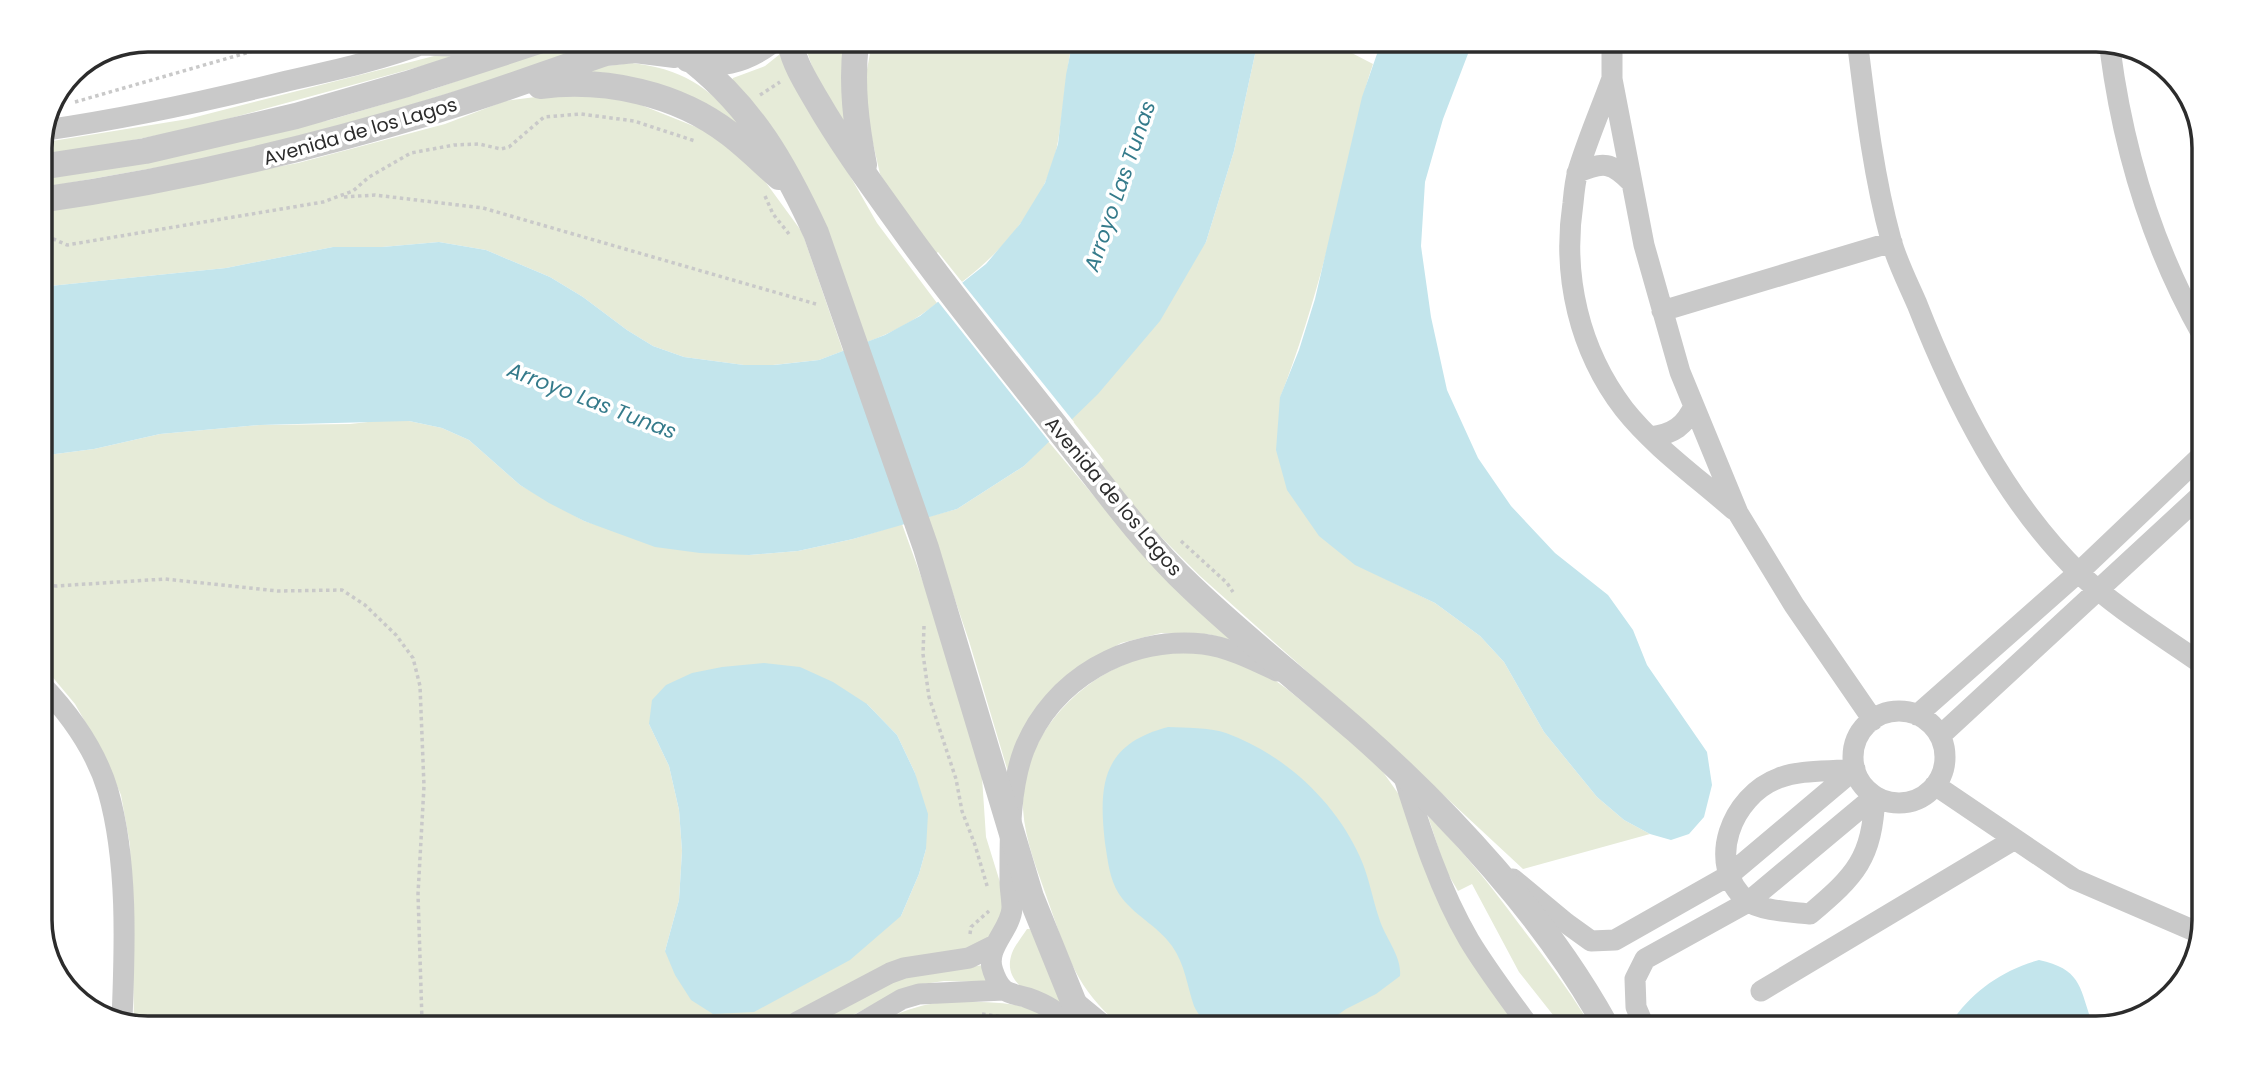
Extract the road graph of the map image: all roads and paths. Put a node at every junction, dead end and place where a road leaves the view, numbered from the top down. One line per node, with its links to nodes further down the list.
1 (250, 52): 15 (path)
2 (364, 52): 17 (street)
3 (505, 52): 19 (street, Avenida de los Lagos)
4 (616, 52): 14 (street, Avenida de los Lagos)
5 (676, 52): 6 (street, Avenida de los Lagos); 16 (street)
6 (753, 52)
7 (793, 52): 12 (street, Avenida de los Lagos)
8 (855, 52): 21 (street)
9 (1612, 52): 13 (street)
10 (1859, 52): 29 (street)
11 (2111, 54): 32 (street)
12 (799, 71): 16 (path); 21 (street, Avenida de los Lagos)
13 (1612, 79): 20 (street); 22 (street)
14 (500, 90): 23 (street); 26 (street, Avenida de los Lagos)
15 (72, 103)
16 (742, 106): 23 (street)
17 (55, 128)
18 (695, 141): 25 (path)
19 (53, 165)
20 (1577, 173): 22 (street); 34 (street)
21 (866, 177): 43 (street, Avenida de los Lagos)
22 (1632, 183): 31 (street)
23 (797, 193): 30 (street)
24 (765, 195): 27 (path)
25 (342, 197): 28 (path); 30 (path)
26 (53, 198)
27 (792, 237)
28 (53, 239)
29 (1892, 242): 31 (street); 38 (street)
30 (835, 310): 52 (street)
31 (1662, 311): 33 (street)
32 (2192, 316)
33 (1694, 406): 34 (street); 37 (street)
34 (1651, 437): 37 (street)
35 (2192, 464): 38 (street)
36 (2192, 503): 40 (street)
37 (1738, 513): 46 (street)
38 (2078, 572): 40 (street); 45 (street)
39 (53, 586): 66 (path)
40 (2099, 590): 42 (street); 47 (street)
41 (924, 617): 56 (path)
42 (2192, 657)
43 (1292, 678): 49 (street, Avenida de los Lagos); 52 (street)
44 (53, 697): 64 (street)
45 (1917, 715): 46 (street); 47 (street)
46 (1872, 720): 48 (street)
47 (1940, 736): 50 (street)
48 (1855, 769): 51 (street); 55 (street); 55 (street)
49 (1403, 774): 54 (street, Avenida de los Lagos); 69 (street)
50 (1935, 785): 51 (street); 53 (street)
51 (1875, 796): 57 (street); 57 (street)
52 (1010, 830): 60 (street); 65 (street)
53 (2015, 839): 59 (street); 63 (street)
54 (1469, 841): 55 (street); 70 (street, Avenida de los Lagos)
55 (1728, 876): 57 (street)
56 (990, 895)
57 (1748, 902): 71 (street)
58 (993, 907): 61 (path)
59 (2191, 930)
60 (995, 946): 61 (street); 62 (street)
61 (969, 958): 67 (street)
62 (1004, 990): 65 (street); 68 (street)
63 (1761, 991)
64 (122, 1011)
65 (1070, 1011)
66 (422, 1016)
67 (808, 1016)
68 (873, 1016)
69 (1522, 1016)
70 (1600, 1016)
71 (1640, 1016)

